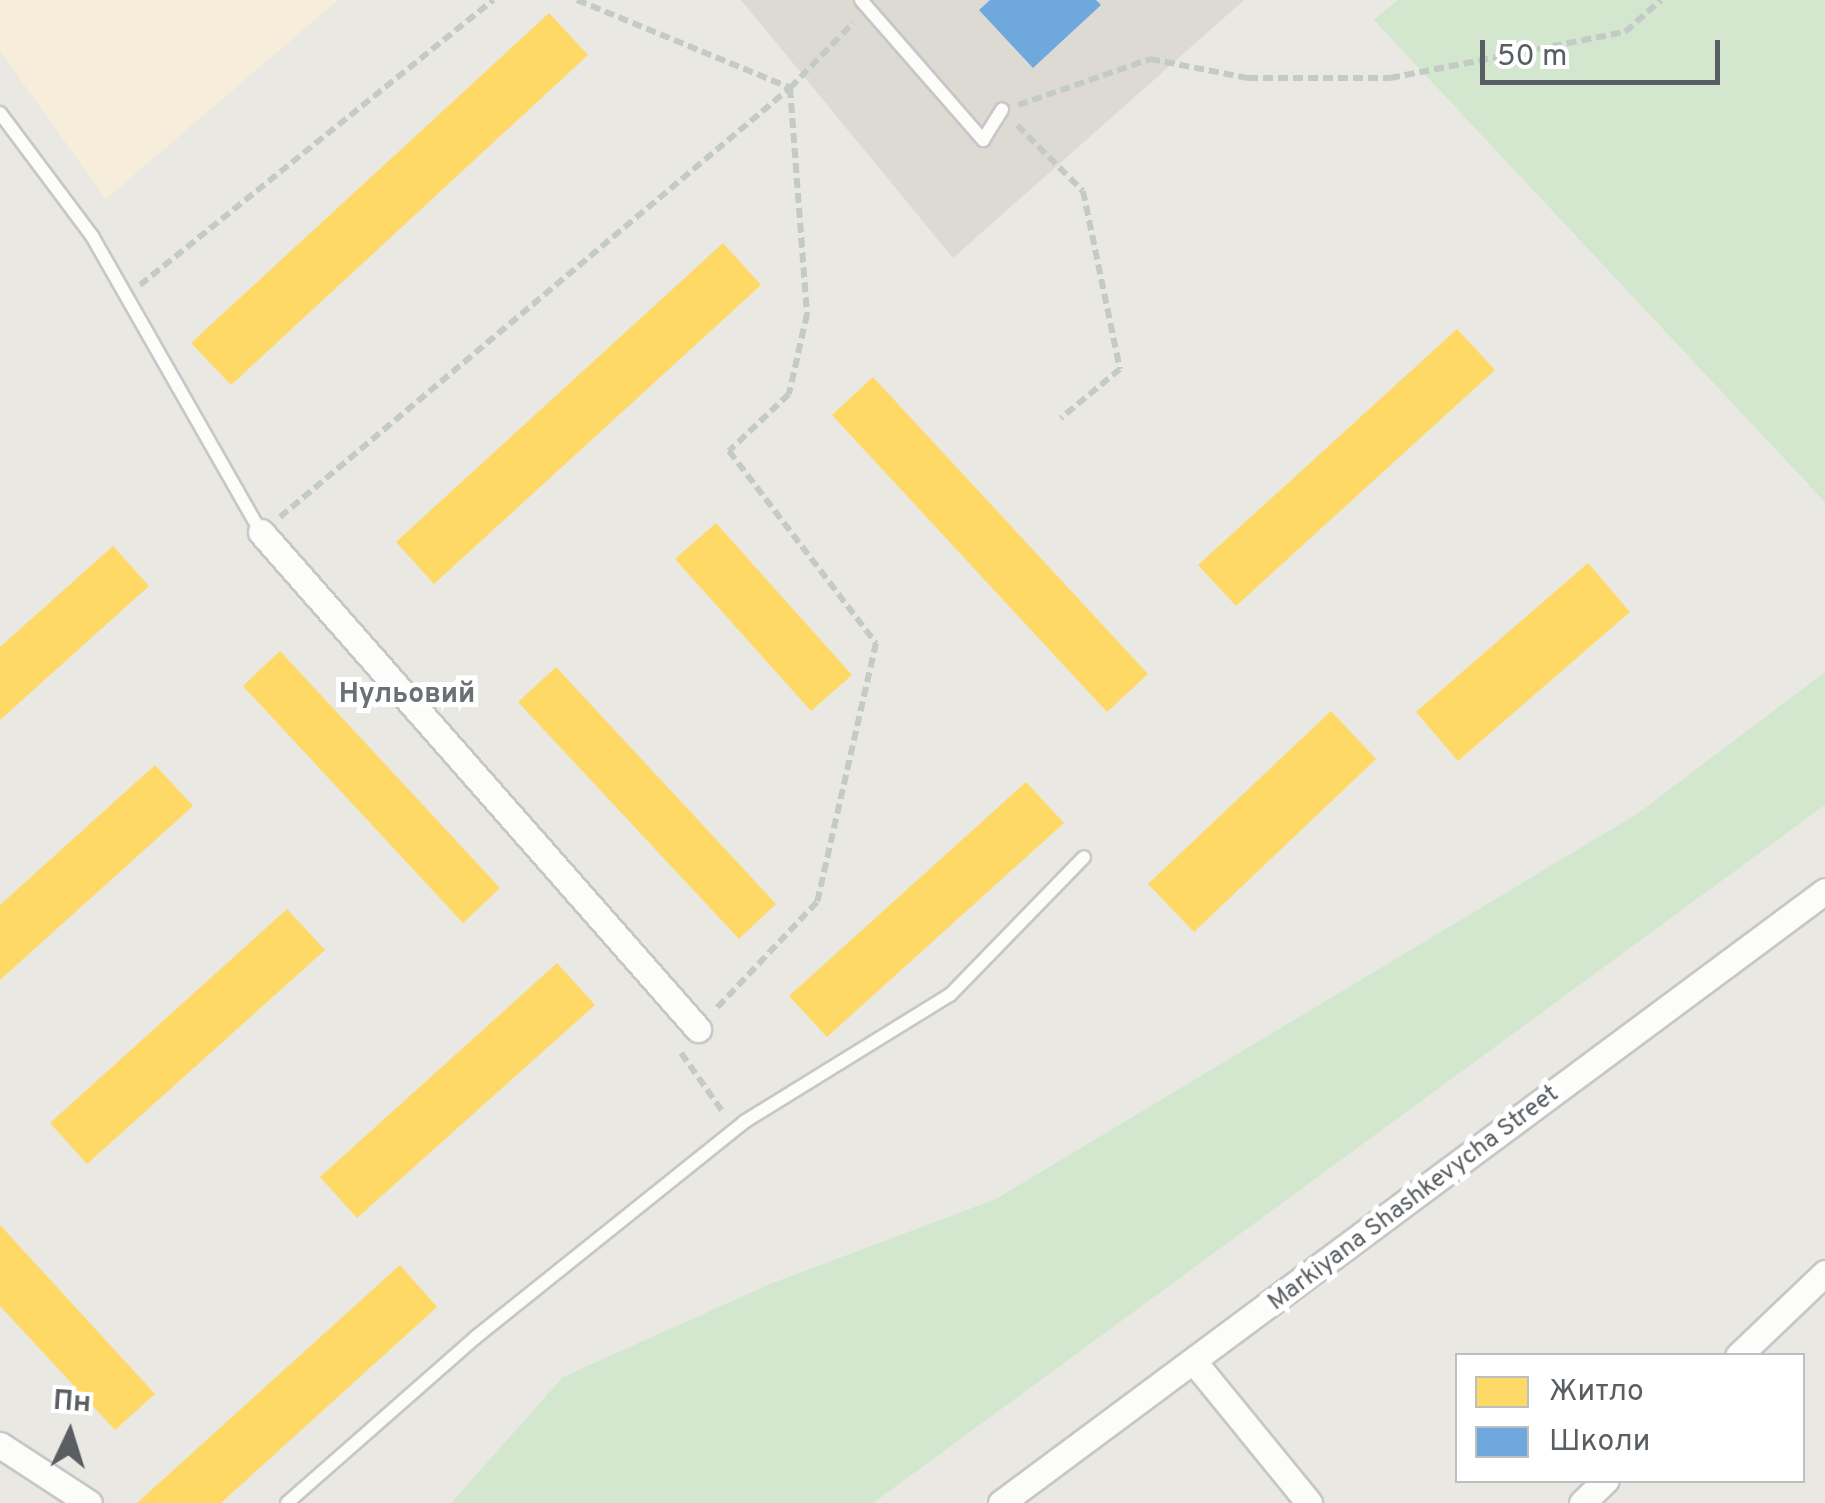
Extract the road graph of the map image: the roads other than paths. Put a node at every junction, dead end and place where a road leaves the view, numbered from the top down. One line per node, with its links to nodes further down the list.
1 (865, 4): 2 (lane)
2 (1002, 110)
3 (0, 113): 4 (lane)
4 (262, 532): 7 (street)
5 (1084, 857): 14 (lane)
6 (1825, 892): 10 (street, Markiyana Shashkevycha Street)
7 (698, 1028)
8 (1825, 1274): 9 (street)
9 (1741, 1353)
10 (1194, 1363): 15 (street, Markiyana Shashkevycha Street); 16 (street)
11 (0, 1445): 13 (street)
12 (1603, 1483): 17 (street)
13 (89, 1503)
14 (287, 1503)
15 (1001, 1503)
16 (1309, 1503)
17 (1582, 1503)

